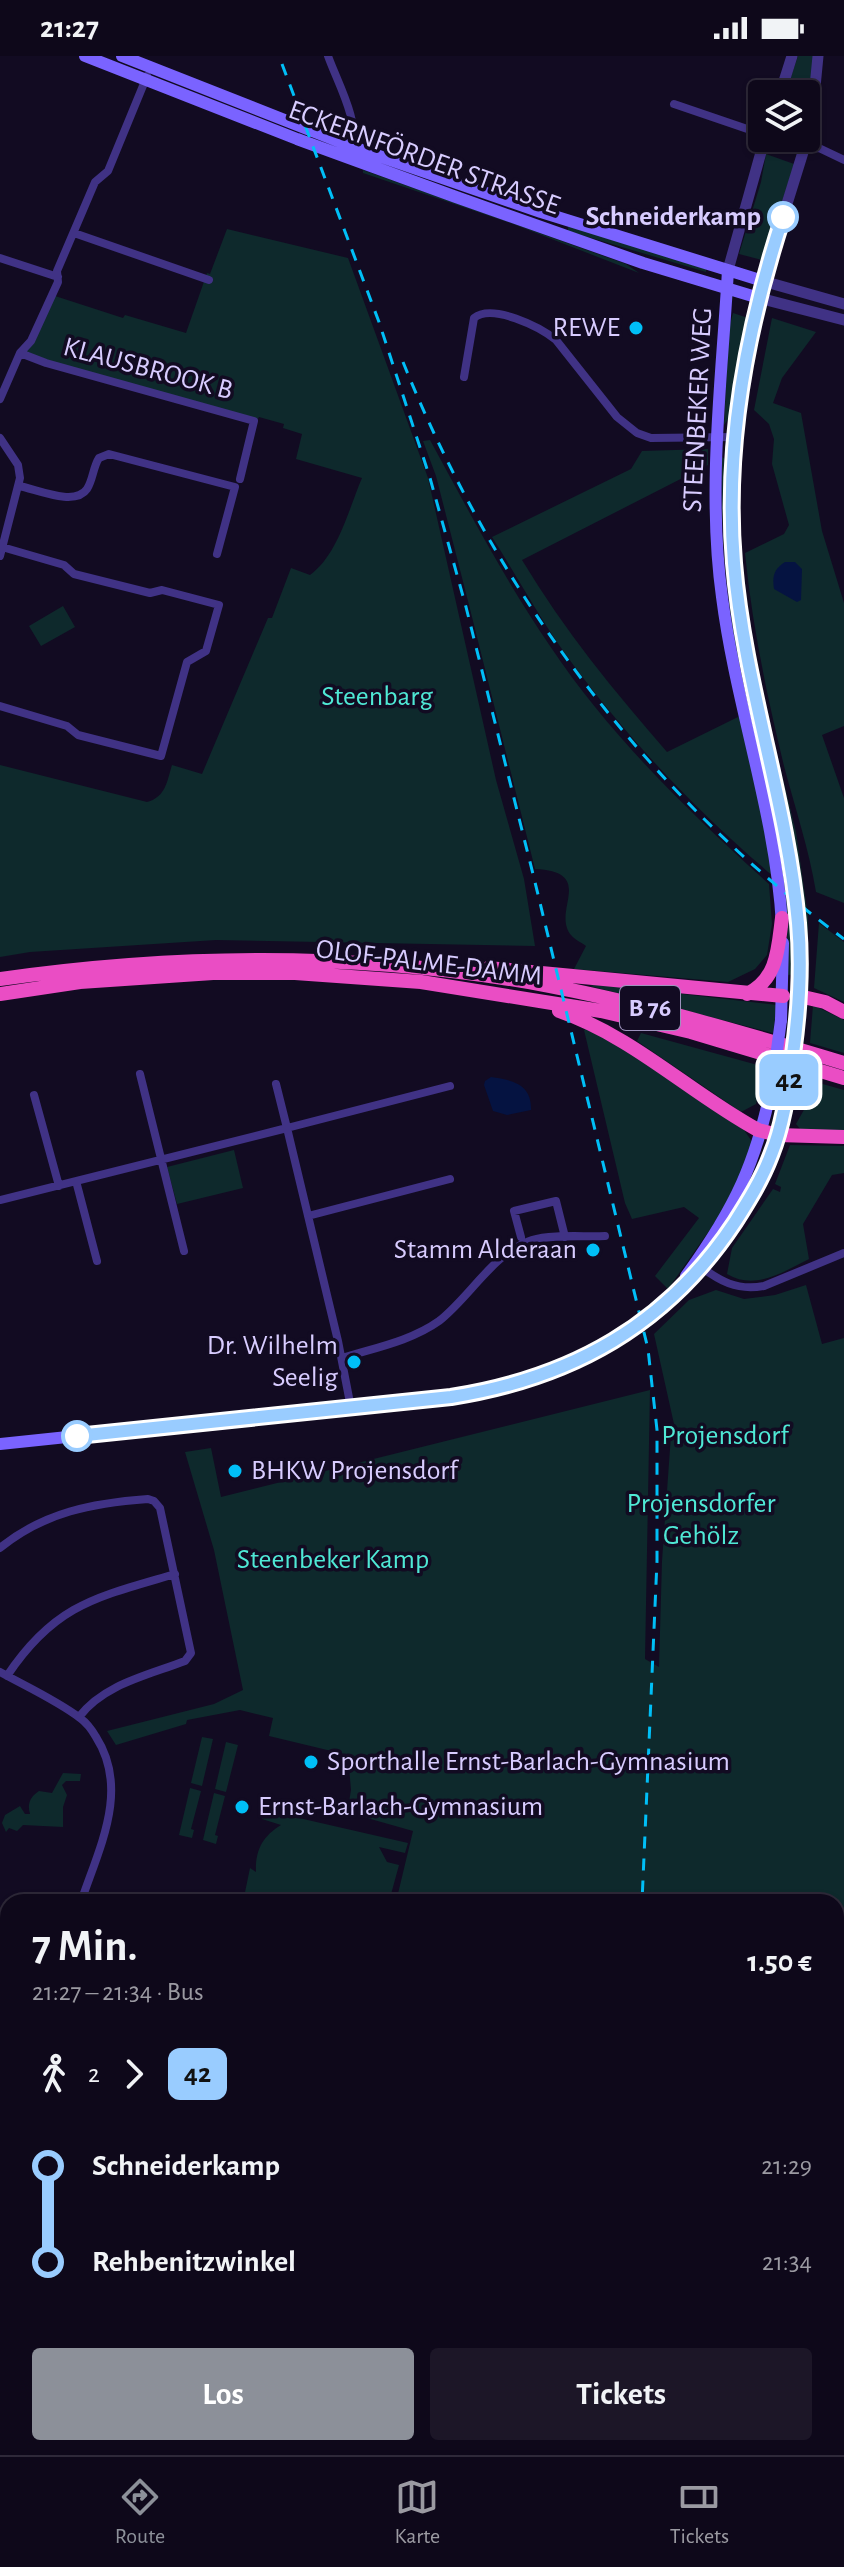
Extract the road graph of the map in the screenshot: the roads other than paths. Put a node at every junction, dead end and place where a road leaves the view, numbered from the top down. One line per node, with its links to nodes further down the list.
1 (85, 56): 6 (main road, ECKERNFÖRDER STRASSE)
2 (122, 56): 6 (main road, ECKERNFÖRDER STRASSE)
3 (328, 56): 12 (street)
4 (792, 56): 7 (street)
5 (818, 56): 8 (street, STEENBEKER WEG)
6 (148, 72): 12 (main road, ECKERNFÖRDER STRASSE); 16 (street)
7 (784, 80)
8 (816, 80)
9 (674, 104): 10 (street)
10 (748, 130)
11 (820, 148): 15 (street)
12 (351, 152): 18 (main road, ECKERNFÖRDER STRASSE); 22 (main road, ECKERNFÖRDER STRASSE)
13 (760, 152): 18 (street, STEENBEKER WEG)
14 (803, 152): 21 (street, STEENBEKER WEG)
15 (844, 160)
16 (74, 233): 19 (street); 20 (street)
17 (0, 258): 19 (street)
18 (728, 270): 21 (main road, ECKERNFÖRDER STRASSE); 22 (main road, STEENBEKER WEG)
19 (58, 277): 26 (street)
20 (209, 280)
21 (763, 281): 23 (main road, STEENBEKER WEG); 24 (street, ECKERNFÖRDER STRASSE)
22 (727, 289): 23 (main road, ECKERNFÖRDER STRASSE); 29 (main road, STEENBEKER WEG)
23 (759, 298): 25 (street, ECKERNFÖRDER STRASSE); 30 (main road, STEENBEKER WEG)
24 (844, 304)
25 (844, 320)
26 (20, 353): 28 (street); 32 (street, KLAUSBROOK B)
27 (464, 377): 29 (street)
28 (0, 399)
29 (718, 437): 30 (street); 37 (main road, STEENBEKER WEG)
30 (735, 437): 36 (main road, STEENBEKER WEG)
31 (0, 438): 33 (street)
32 (240, 479)
33 (19, 486): 34 (street); 35 (street)
34 (1, 551): 38 (street)
35 (217, 554)
36 (753, 684): 37 (main road); 45 (main road, STEENBEKER WEG)
37 (738, 687): 39 (main road, STEENBEKER WEG)
38 (0, 706)
39 (782, 918): 43 (highway); 44 (main road, STEENBEKER WEG)
40 (451, 971): 41 (highway, OLOF-PALME-DAMM / B 76); 43 (highway); 48 (highway, OLOF-PALME-DAMM / B 76)
41 (0, 979)
42 (0, 994): 46 (highway, OLOF-PALME-DAMM / B 76)
43 (746, 994): 44 (highway)
44 (783, 996): 45 (main road); 55 (main road, STEENBEKER WEG, bridge)
45 (799, 996): 47 (highway); 56 (main road, STEENBEKER WEG, bridge)
46 (521, 998): 50 (highway, OLOF-PALME-DAMM / B 76); 55 (highway)
47 (844, 1012)
48 (844, 1063)
49 (140, 1074): 58 (street)
50 (844, 1078)
51 (276, 1084): 54 (street)
52 (450, 1086): 54 (street)
53 (34, 1095): 61 (street)
54 (287, 1128): 58 (street); 63 (street)
55 (762, 1131): 56 (highway); 70 (main road, STEENBEKER WEG)
56 (778, 1135): 57 (highway); 70 (main road, STEENBEKER WEG)
57 (844, 1137)
58 (162, 1160): 60 (street); 67 (street)
59 (450, 1179): 63 (street)
60 (76, 1181): 61 (street); 69 (street)
61 (59, 1186): 62 (street)
62 (0, 1200)
63 (308, 1216): 71 (street)
64 (605, 1236): 66 (street)
65 (521, 1237): 66 (street)
66 (565, 1237): 71 (street)
67 (184, 1251)
68 (844, 1253): 70 (street)
69 (97, 1261)
70 (699, 1265): 72 (main road, STEENBEKER WEG)
71 (342, 1358): 72 (street)
72 (351, 1408): 73 (main road, STEENBEKER WEG)
73 (0, 1444)
74 (0, 1548): 75 (street)
75 (175, 1574): 76 (street); 77 (street)
76 (4, 1674): 77 (street)
77 (79, 1717): 78 (street)
78 (84, 1894)

